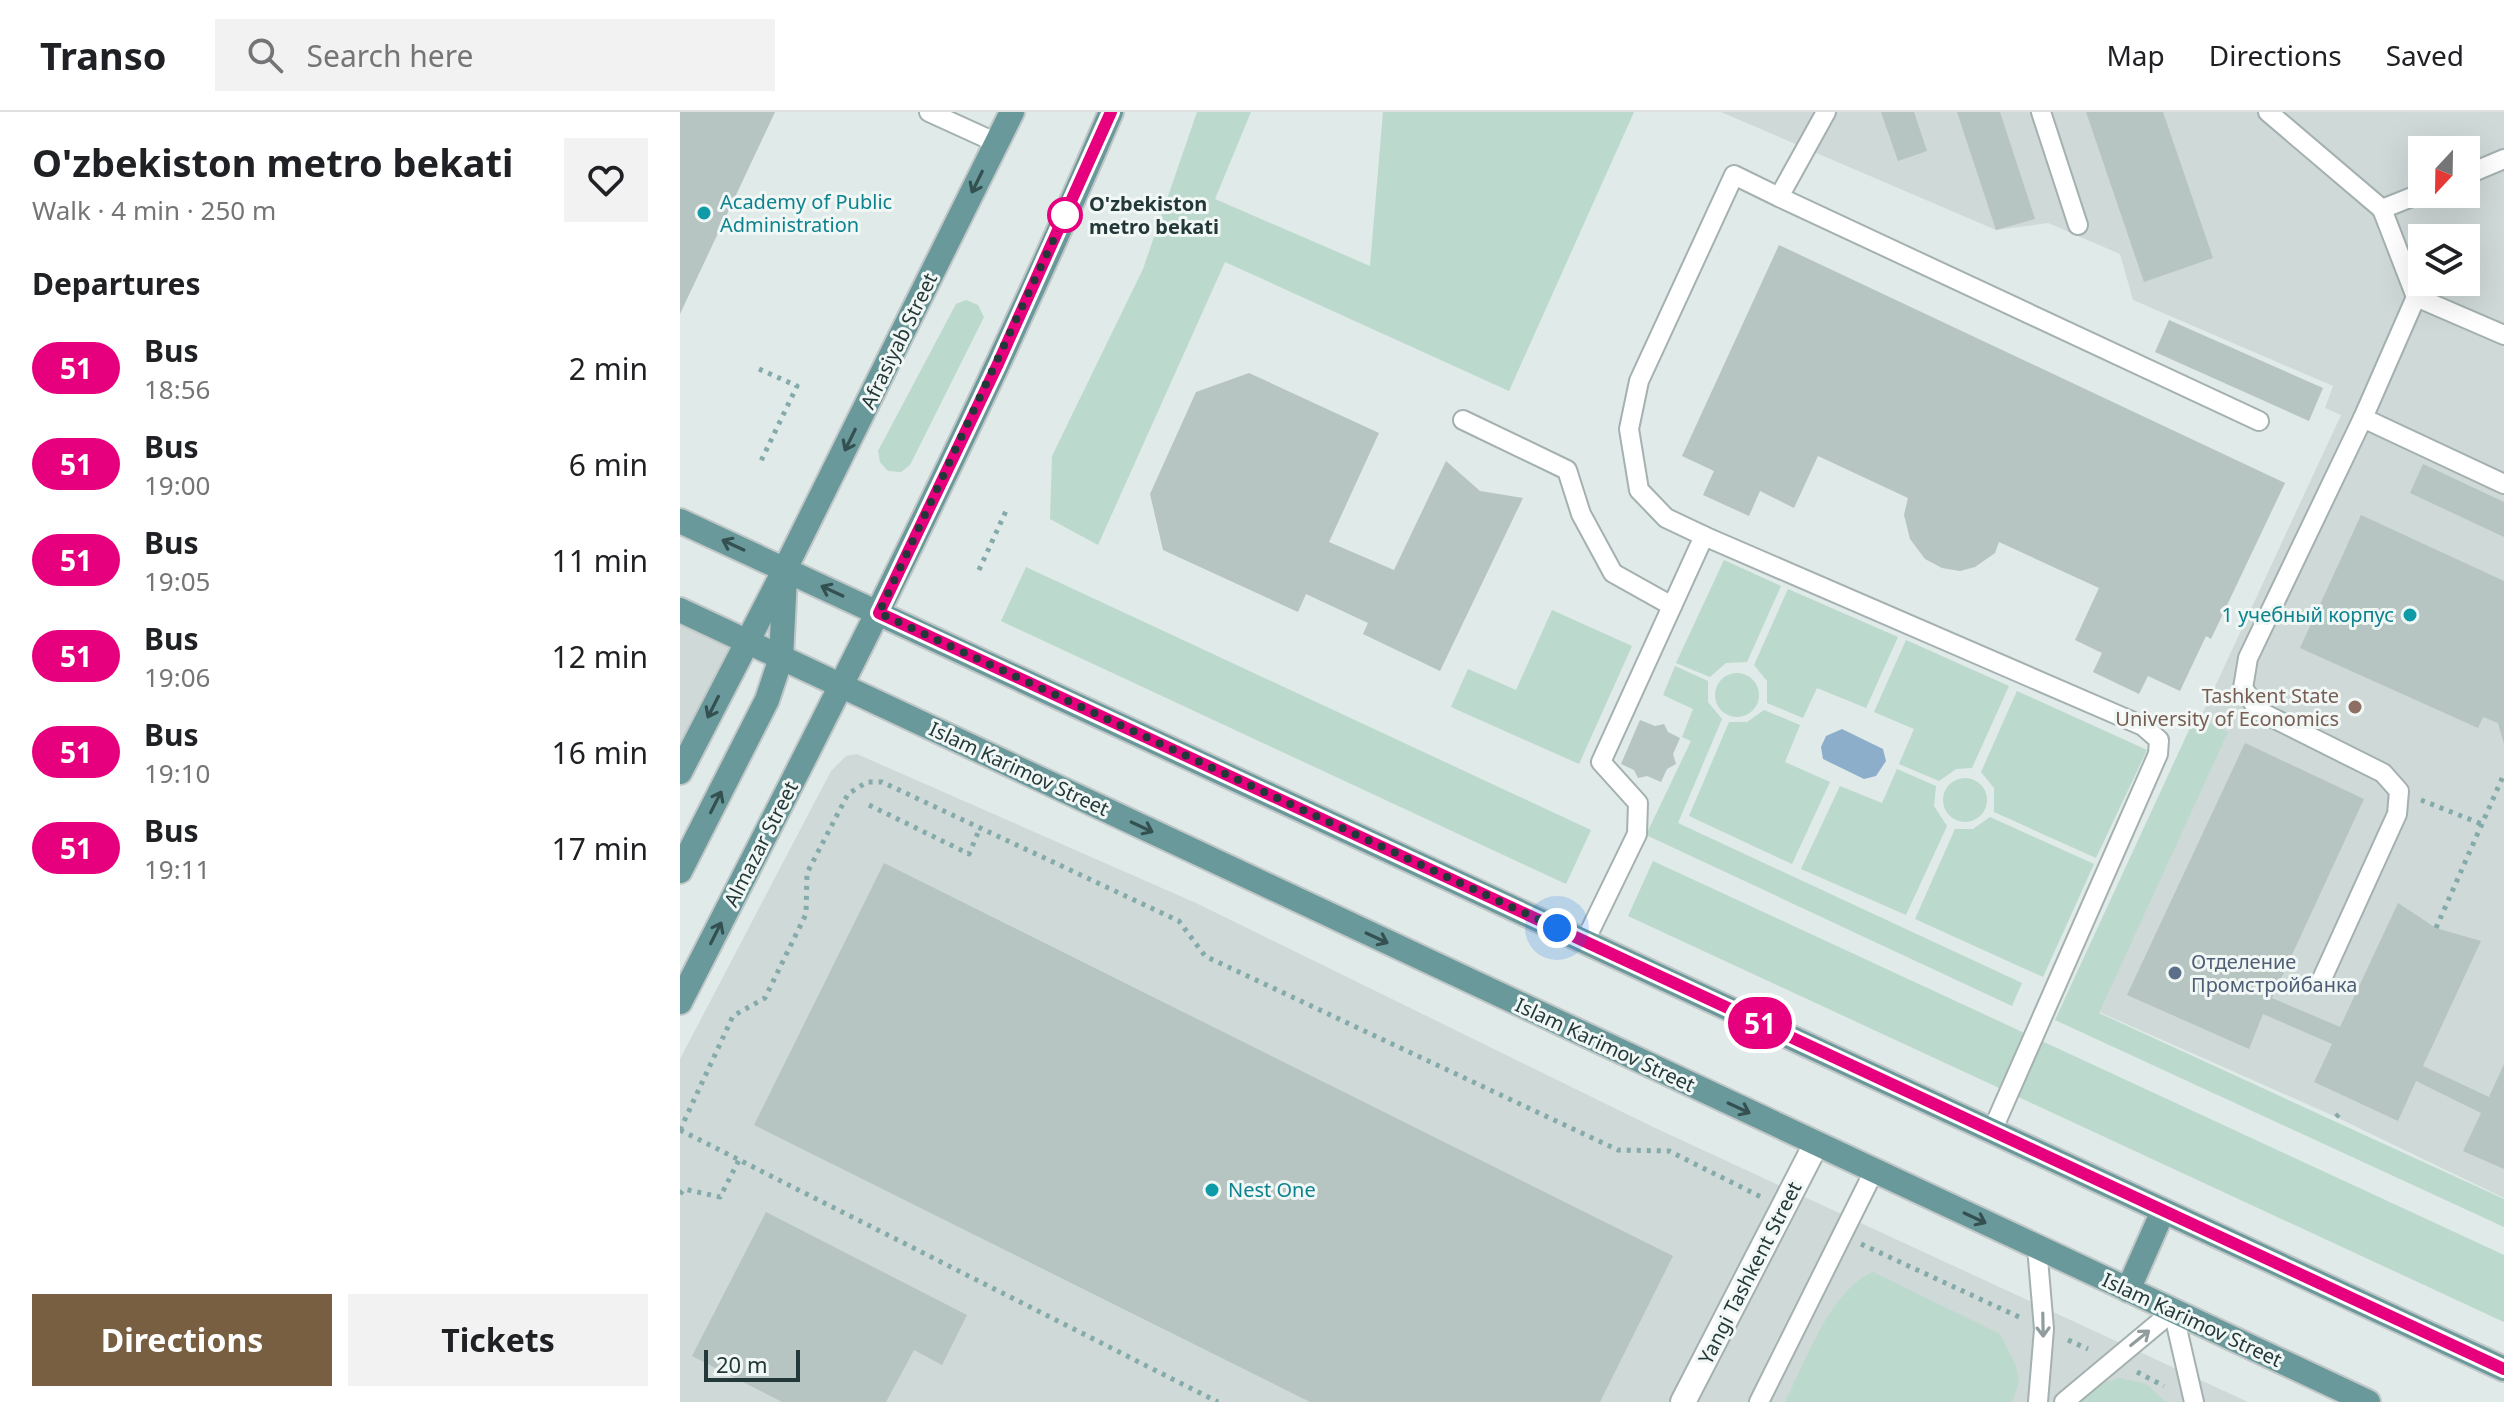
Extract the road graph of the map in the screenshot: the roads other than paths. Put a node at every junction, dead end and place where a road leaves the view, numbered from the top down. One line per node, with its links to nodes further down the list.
1 (929, 112): 7 (lane)
2 (1012, 112): 7 (main road, Afrasiyab Street)
3 (1111, 112): 25 (main road)
4 (1826, 112): 10 (lane)
5 (2041, 112): 13 (lane)
6 (2268, 112): 12 (lane)
7 (997, 143): 22 (main road, Afrasiyab Street, one-way to 22)
8 (2504, 159): 9 (lane)
9 (2480, 169)
10 (1779, 197): 18 (lane); 21 (lane)
11 (2408, 199): 12 (lane)
12 (2382, 209): 14 (lane)
13 (2078, 225)
14 (2416, 297): 15 (lane); 16 (lane)
15 (2504, 335)
16 (2363, 418): 19 (lane); 32 (lane)
17 (1463, 420): 23 (lane)
18 (2259, 421)
19 (2504, 484)
20 (680, 521): 22 (main road, one-way to 20)
21 (1704, 536): 23 (lane); 34 (lane)
22 (785, 569): 25 (main road, one-way to 22); 26 (main road, Afrasiyab Street); 27 (main road)
23 (1672, 606): 31 (lane)
24 (680, 610): 26 (main road)
25 (879, 613): 28 (main road); 31 (main road)
26 (747, 642): 27 (main road); 29 (main road, one-way to 29)
27 (781, 658): 28 (main road); 30 (main road, one-way to 27)
28 (843, 687): 33 (main road, Almazar Street, one-way to 28); 35 (main road, Islam Karimov Street, one-way to 35)
29 (680, 772)
30 (680, 871)
31 (1585, 941): 34 (main road)
32 (2321, 981)
33 (680, 1002)
34 (1992, 1131): 37 (main road)
35 (1816, 1144): 36 (main road, Islam Karimov Street); 43 (street, Yangi Tashkent Street)
36 (1874, 1171): 38 (main road, Islam Karimov Street, one-way to 38); 44 (lane)
37 (2163, 1211): 39 (main road); 41 (main road)
38 (2037, 1247): 39 (main road, Islam Karimov Street); 45 (lane, one-way to 45)
39 (2128, 1290): 40 (main road, Islam Karimov Street)
40 (2173, 1311): 42 (lane); 46 (lane, one-way to 40); 47 (main road, Islam Karimov Street)
41 (2504, 1369)
42 (2194, 1401)
43 (1683, 1402)
44 (1759, 1402)
45 (2038, 1402)
46 (2064, 1402)
47 (2368, 1402)

